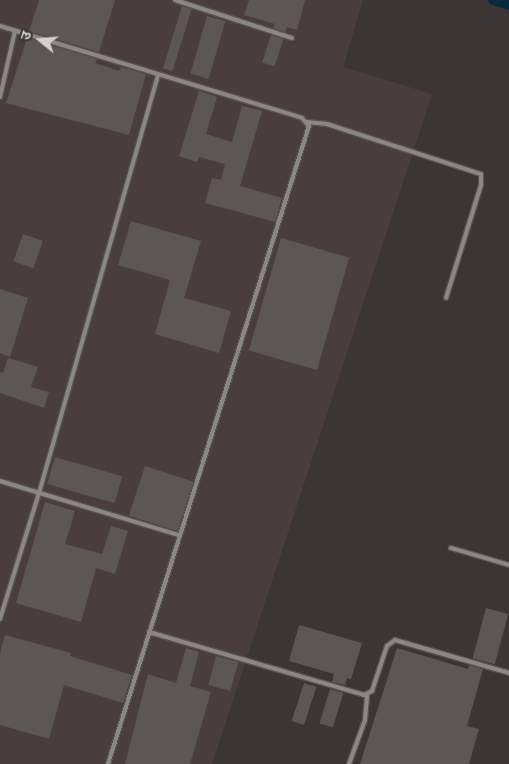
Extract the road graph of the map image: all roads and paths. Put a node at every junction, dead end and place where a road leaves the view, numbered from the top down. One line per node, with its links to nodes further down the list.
1 (175, 0): 4 (lane)
2 (0, 26): 3 (lane)
3 (15, 31): 5 (lane); 6 (lane)
4 (292, 38)
5 (158, 75): 7 (lane); 10 (lane)
6 (0, 97)
7 (307, 122): 8 (lane); 11 (lane)
8 (446, 298)
9 (0, 481): 10 (lane)
10 (40, 493): 11 (lane); 14 (lane)
11 (179, 535): 15 (lane)
12 (451, 548): 13 (lane)
13 (509, 565)
14 (0, 619)
15 (149, 632): 17 (lane); 18 (lane)
16 (509, 673): 17 (lane)
17 (367, 695): 19 (lane)
18 (108, 764)
19 (350, 764)

